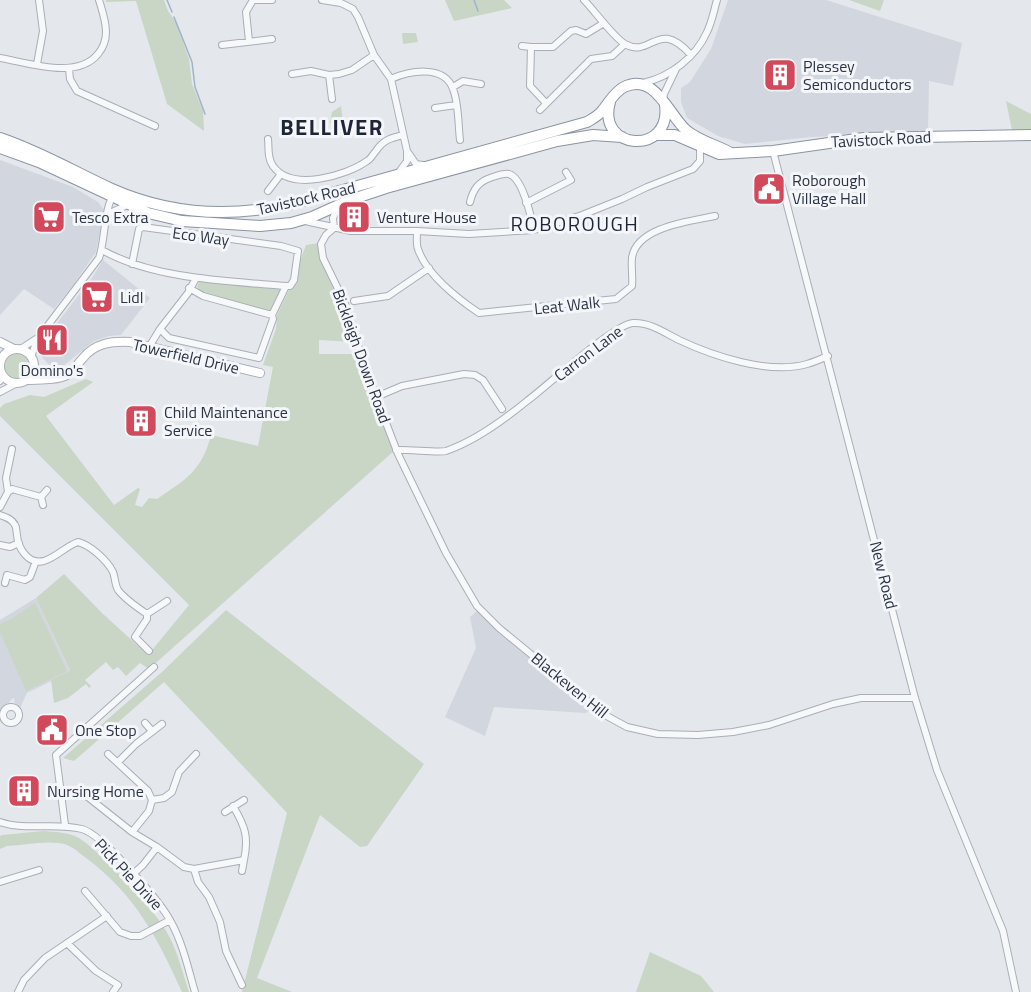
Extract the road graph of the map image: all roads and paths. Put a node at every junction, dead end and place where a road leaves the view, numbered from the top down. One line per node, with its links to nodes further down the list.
1 (39, 0): 18 (street)
2 (99, 0): 19 (street)
3 (254, 0): 4 (street); 10 (street)
4 (272, 0)
5 (322, 0): 15 (street)
6 (584, 0): 8 (street)
7 (717, 0): 16 (street)
8 (604, 23): 11 (street); 14 (street)
9 (272, 39): 10 (street)
10 (249, 41): 12 (street)
11 (625, 44): 16 (street); 29 (street)
12 (222, 45)
13 (522, 46): 14 (street)
14 (531, 47): 29 (street)
15 (374, 55): 22 (street); 23 (street)
16 (691, 55): 20 (street)
17 (0, 58): 18 (street)
18 (37, 64): 19 (street)
19 (69, 69): 34 (street)
20 (676, 69): 25 (street); 30 (street)
21 (292, 74): 22 (street)
22 (329, 75): 27 (street)
23 (391, 79): 26 (street); 35 (street)
24 (482, 84): 26 (street)
25 (636, 84): 28 (highway, Tavistock Road); 30 (highway, Tavistock Road)
26 (453, 87): 31 (street)
27 (332, 99)
28 (610, 102): 39 (highway); 47 (highway, Tavistock Road)
29 (546, 103): 33 (street)
30 (664, 103): 36 (highway); 46 (highway, Tavistock Road)
31 (456, 105): 32 (street); 41 (street)
32 (435, 108)
33 (540, 110)
34 (155, 126)
35 (403, 135): 44 (street); 49 (street)
36 (655, 135): 39 (highway, Tavistock Road); 42 (highway, Tavistock Road)
37 (1031, 135): 45 (highway, Tavistock Road)
38 (0, 138): 54 (highway, Tavistock Road)
39 (621, 138): 57 (highway, Tavistock Road)
40 (268, 139): 49 (street)
41 (460, 140)
42 (700, 147): 46 (highway, Tavistock Road); 63 (street, Tavistock Road)
43 (0, 148): 54 (highway, Tavistock Road)
44 (407, 151): 47 (street); 50 (street)
45 (773, 151): 46 (highway, Tavistock Road); 78 (street, New Road)
46 (731, 153)
47 (440, 163): 50 (highway, Tavistock Road)
48 (566, 172): 51 (street)
49 (281, 174): 53 (street)
50 (384, 179): 54 (highway, Tavistock Road)
51 (571, 180): 52 (street); 56 (street)
52 (575, 187)
53 (268, 191)
54 (111, 194): 58 (highway, Tavistock Road); 59 (street)
55 (470, 202): 56 (street)
56 (526, 203): 63 (street)
57 (340, 204): 61 (highway, Tavistock Road); 62 (street, Tavistock Road)
58 (127, 205): 59 (street); 61 (highway, Tavistock Road)
59 (108, 214): 65 (street)
60 (715, 216): 67 (street, Leat Walk)
61 (298, 221): 62 (street, Tavistock Road)
62 (334, 228): 64 (street, Tavistock Road); 85 (street, Bickleigh Down Road)
63 (534, 230): 64 (street, Tavistock Road)
64 (417, 231): 67 (street, Leat Walk)
65 (102, 250): 66 (street); 74 (street)
66 (132, 264): 68 (street); 69 (street, Eco Way)
67 (429, 268): 71 (street)
68 (195, 278): 69 (street); 70 (street)
69 (288, 286): 72 (street)
70 (189, 288): 72 (street); 73 (street)
71 (354, 301)
72 (272, 315): 73 (street)
73 (160, 329): 76 (street)
74 (39, 337): 77 (street); 79 (street)
75 (0, 342): 77 (street)
76 (149, 347): 80 (street, Towerfield Drive); 82 (street, Towerfield Drive)
77 (16, 350): 79 (street); 81 (street)
78 (828, 356): 88 (street, Carron Lane); 103 (street, New Road)
79 (32, 361): 82 (street); 83 (street)
80 (260, 374)
81 (1, 378): 83 (street)
82 (53, 378): 83 (street, Towerfield Drive)
83 (21, 381): 84 (street)
84 (0, 392)
85 (376, 397): 86 (street); 88 (street, Bickleigh Down Road)
86 (502, 409)
87 (12, 449): 90 (street)
88 (397, 452): 103 (street, Blackeven Hill)
89 (47, 490): 91 (street)
90 (8, 492): 91 (street); 93 (street)
91 (41, 497): 92 (street)
92 (44, 505)
93 (0, 507)
94 (0, 514): 95 (street)
95 (19, 543): 96 (street); 97 (street)
96 (0, 545)
97 (36, 561): 98 (street); 100 (street)
98 (5, 583)
99 (167, 601): 100 (street)
100 (147, 614): 101 (street)
101 (149, 651)
102 (154, 667): 116 (street)
103 (915, 698): 135 (street, New Road)
104 (145, 723): 106 (street)
105 (162, 724): 106 (street)
106 (152, 732): 109 (street)
107 (108, 754): 109 (street)
108 (196, 754): 111 (street)
109 (118, 762): 111 (street)
110 (84, 794): 119 (street)
111 (152, 800): 119 (street)
112 (244, 800): 113 (street)
113 (233, 806): 114 (street); 121 (street)
114 (225, 812)
115 (0, 822): 117 (street, Pick Pie Drive)
116 (65, 825): 117 (street, Pick Pie Drive); 125 (street, Pick Pie Drive)
117 (11, 826): 118 (street, Pick Pie Drive)
118 (0, 830)
119 (132, 831): 120 (street)
120 (157, 847): 122 (street); 125 (street)
121 (244, 860): 122 (street); 124 (street)
122 (194, 869): 131 (street)
123 (39, 870): 126 (street)
124 (242, 871)
125 (132, 874): 129 (street, Pick Pie Drive)
126 (0, 882)
127 (85, 891): 128 (street)
128 (106, 916): 129 (street); 130 (street)
129 (170, 920): 132 (street, Pick Pie Drive)
130 (67, 943): 133 (street); 134 (street)
131 (242, 985)
132 (193, 991)
133 (18, 992)
134 (113, 992)
135 (1016, 992)

